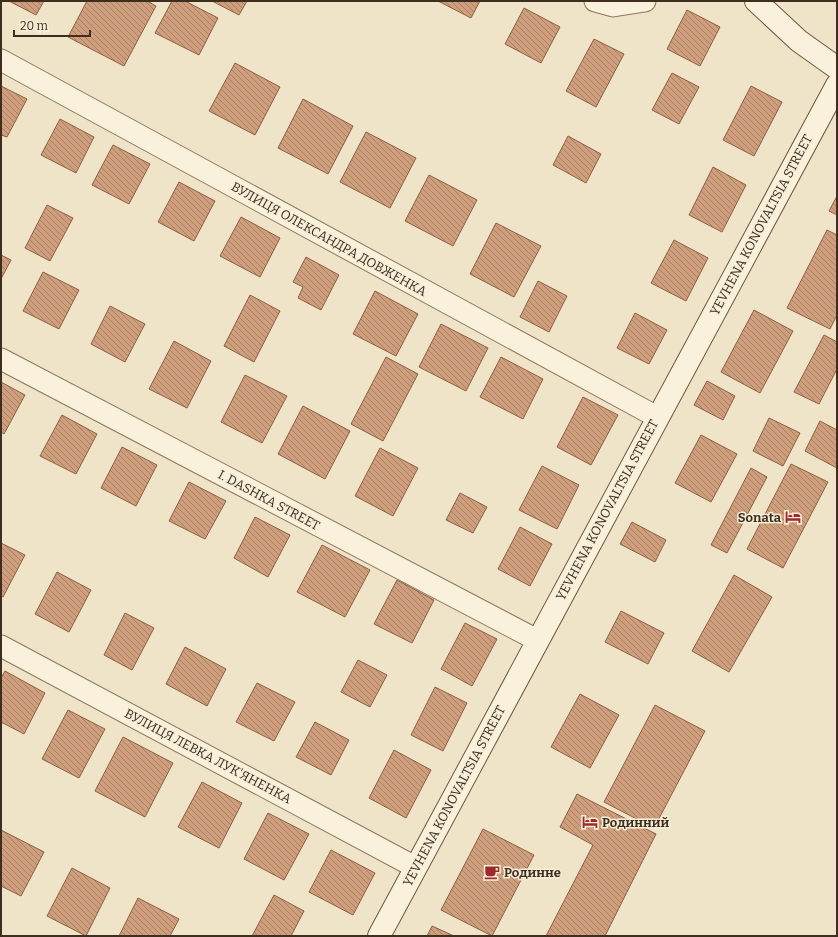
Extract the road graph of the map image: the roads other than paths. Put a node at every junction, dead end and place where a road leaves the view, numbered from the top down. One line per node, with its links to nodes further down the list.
1 (595, 1): 2 (street)
2 (645, 1)
3 (756, 1): 5 (street)
4 (1, 60): 8 (street, ВУЛИЦЯ ОЛЕКСАНДРА ДОВЖЕНКА)
5 (837, 68)
6 (837, 85): 8 (street, YEVHENA KONOVALTSIA STREET)
7 (1, 359): 9 (street, I. DASHKA STREET)
8 (657, 417): 9 (street, YEVHENA KONOVALTSIA STREET)
9 (537, 640): 11 (street, YEVHENA KONOVALTSIA STREET)
10 (1, 646): 11 (street, ВУЛИЦЯ ЛЕВКА ЛУК'ЯНЕНКА)
11 (415, 867): 12 (street, YEVHENA KONOVALTSIA STREET)
12 (379, 936)

